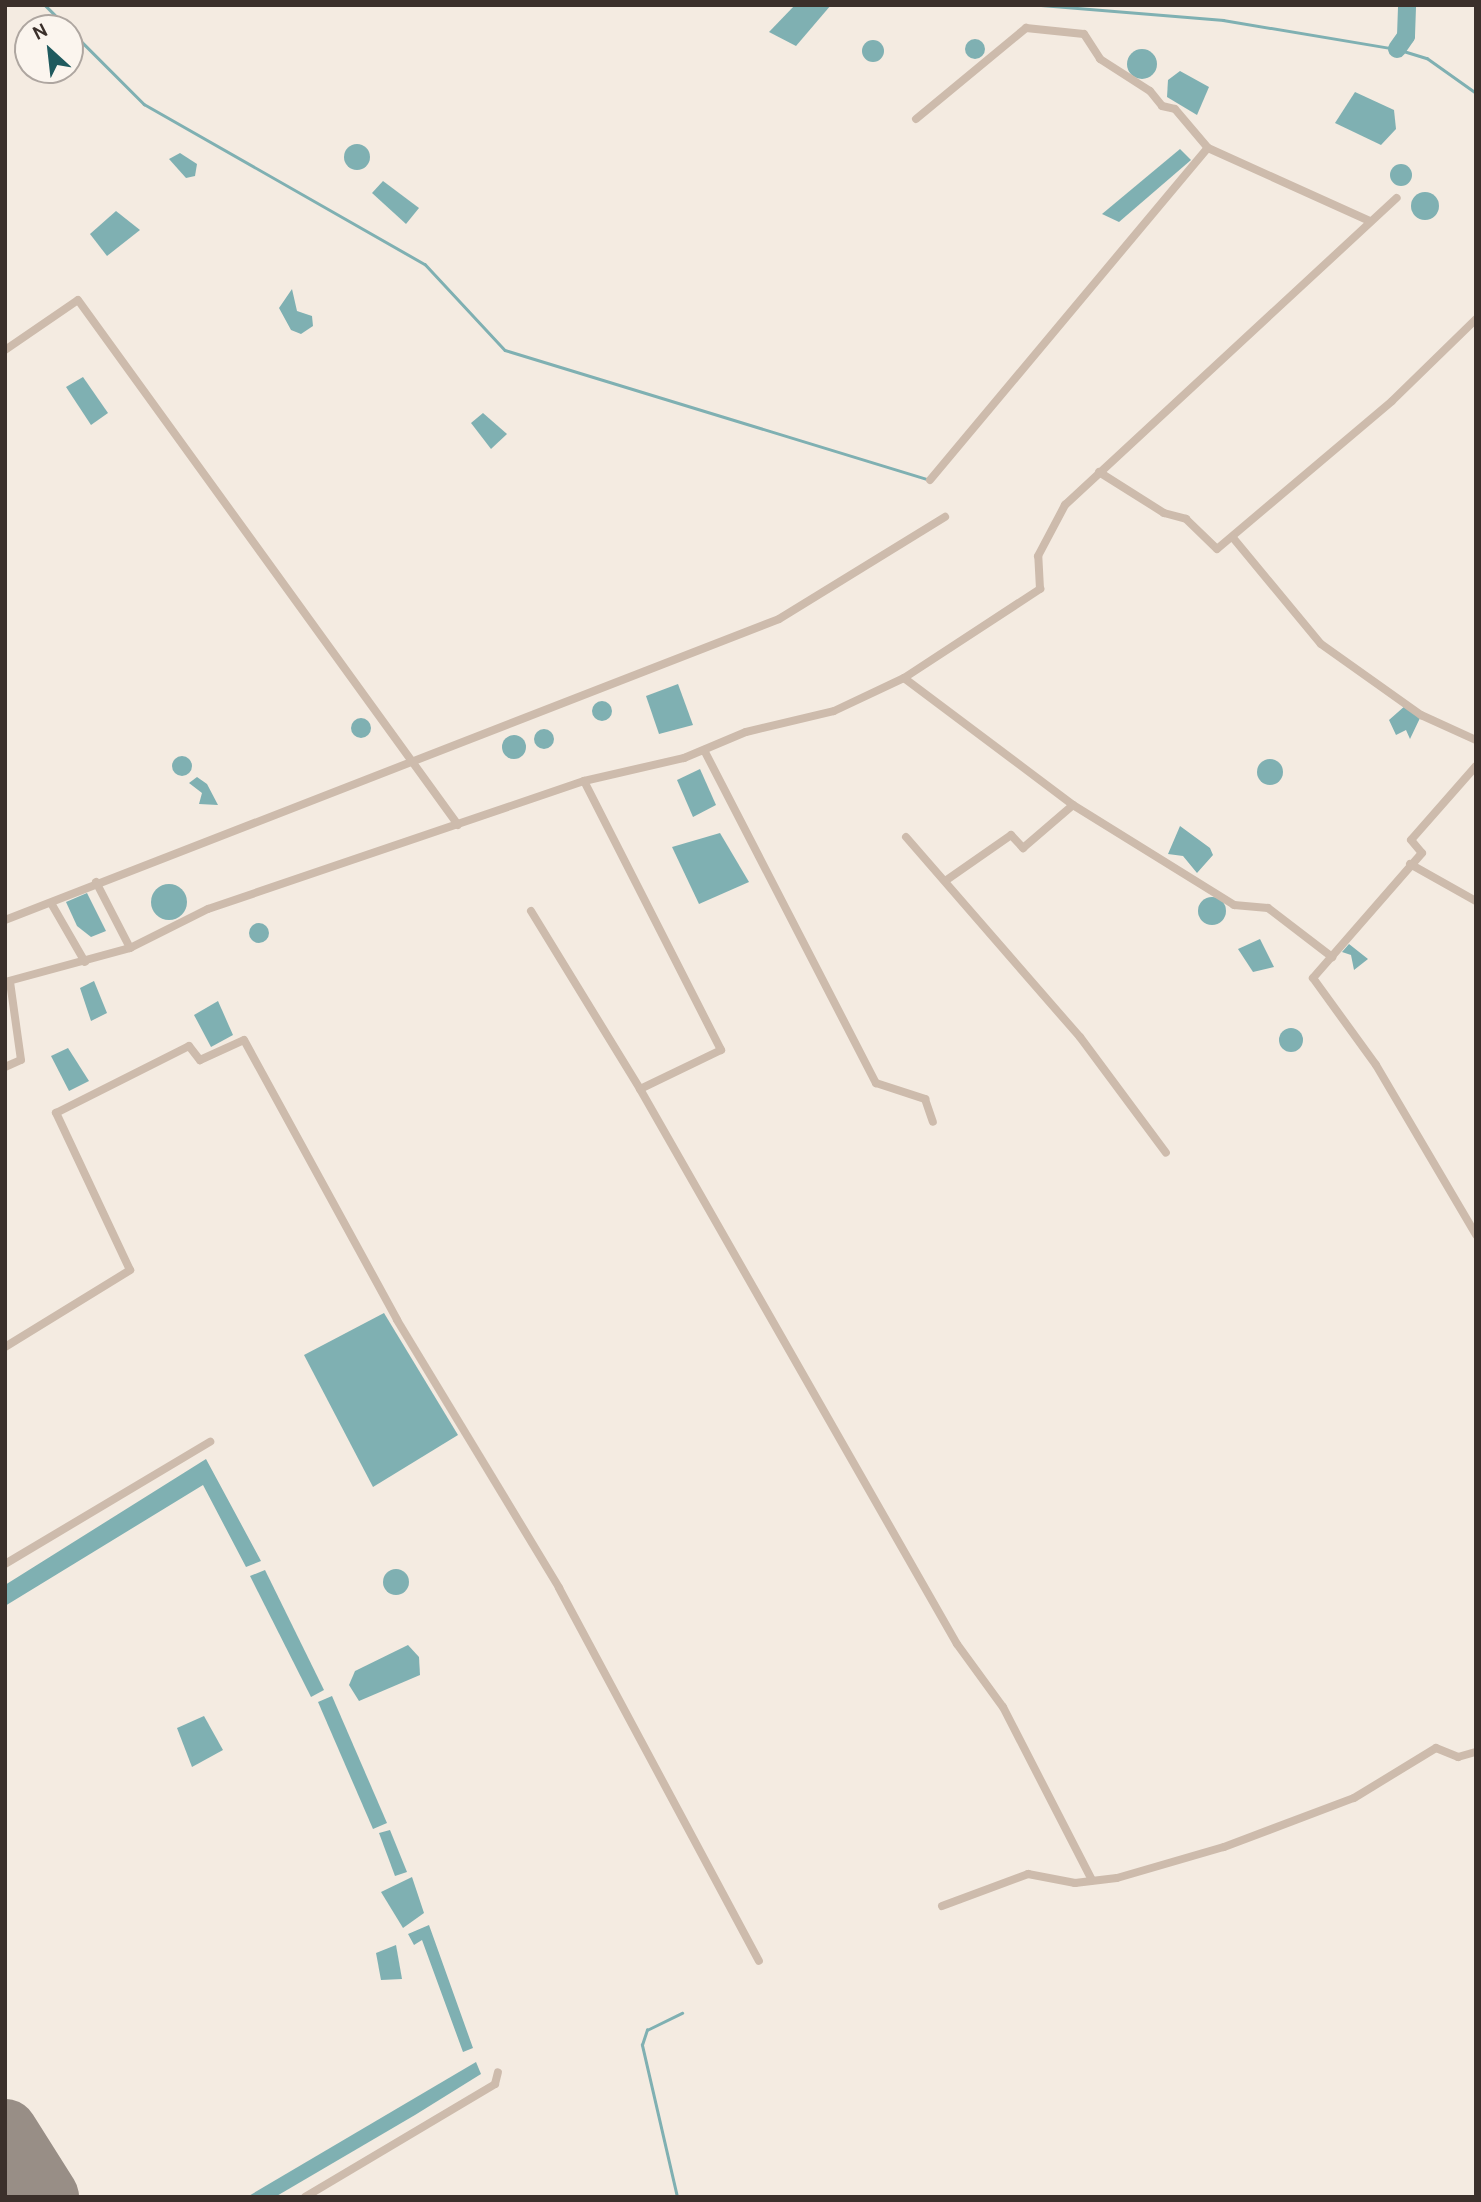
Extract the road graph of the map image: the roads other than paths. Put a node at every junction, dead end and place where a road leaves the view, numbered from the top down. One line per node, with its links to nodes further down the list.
1 (916, 119): 2 (street)
2 (1208, 148): 4 (street); 8 (street)
3 (1397, 198): 4 (street)
4 (1370, 221): 7 (street)
5 (1476, 319): 10 (street)
6 (5, 350): 14 (street)
7 (1099, 472): 10 (street); 11 (street)
8 (930, 480)
9 (945, 517): 14 (street)
10 (1234, 539): 12 (street)
11 (904, 678): 13 (street); 17 (street)
12 (1476, 740)
13 (704, 750): 16 (street); 33 (street)
14 (419, 764): 18 (street); 22 (street)
15 (1476, 766): 20 (street)
16 (584, 781): 18 (street); 32 (street)
17 (1073, 805): 21 (street); 28 (street)
18 (458, 825): 27 (street)
19 (906, 837): 21 (street)
20 (1410, 864): 23 (street); 28 (street)
21 (948, 879): 34 (street)
22 (96, 882): 24 (street); 27 (street)
23 (1476, 901)
24 (51, 903): 26 (street); 29 (street)
25 (531, 911): 32 (street)
26 (5, 920)
27 (130, 948): 29 (street)
28 (1332, 957): 35 (street)
29 (85, 962): 30 (street)
30 (8, 982): 31 (street)
31 (5, 1068)
32 (640, 1089): 40 (street)
33 (933, 1122)
34 (1166, 1153)
35 (1476, 1235)
36 (5, 1347): 42 (street)
37 (210, 1442): 38 (street)
38 (5, 1563)
39 (1476, 1752): 40 (street)
40 (1092, 1880): 41 (street)
41 (942, 1906)
42 (759, 1961)
43 (498, 2072): 44 (street)
44 (305, 2197)

